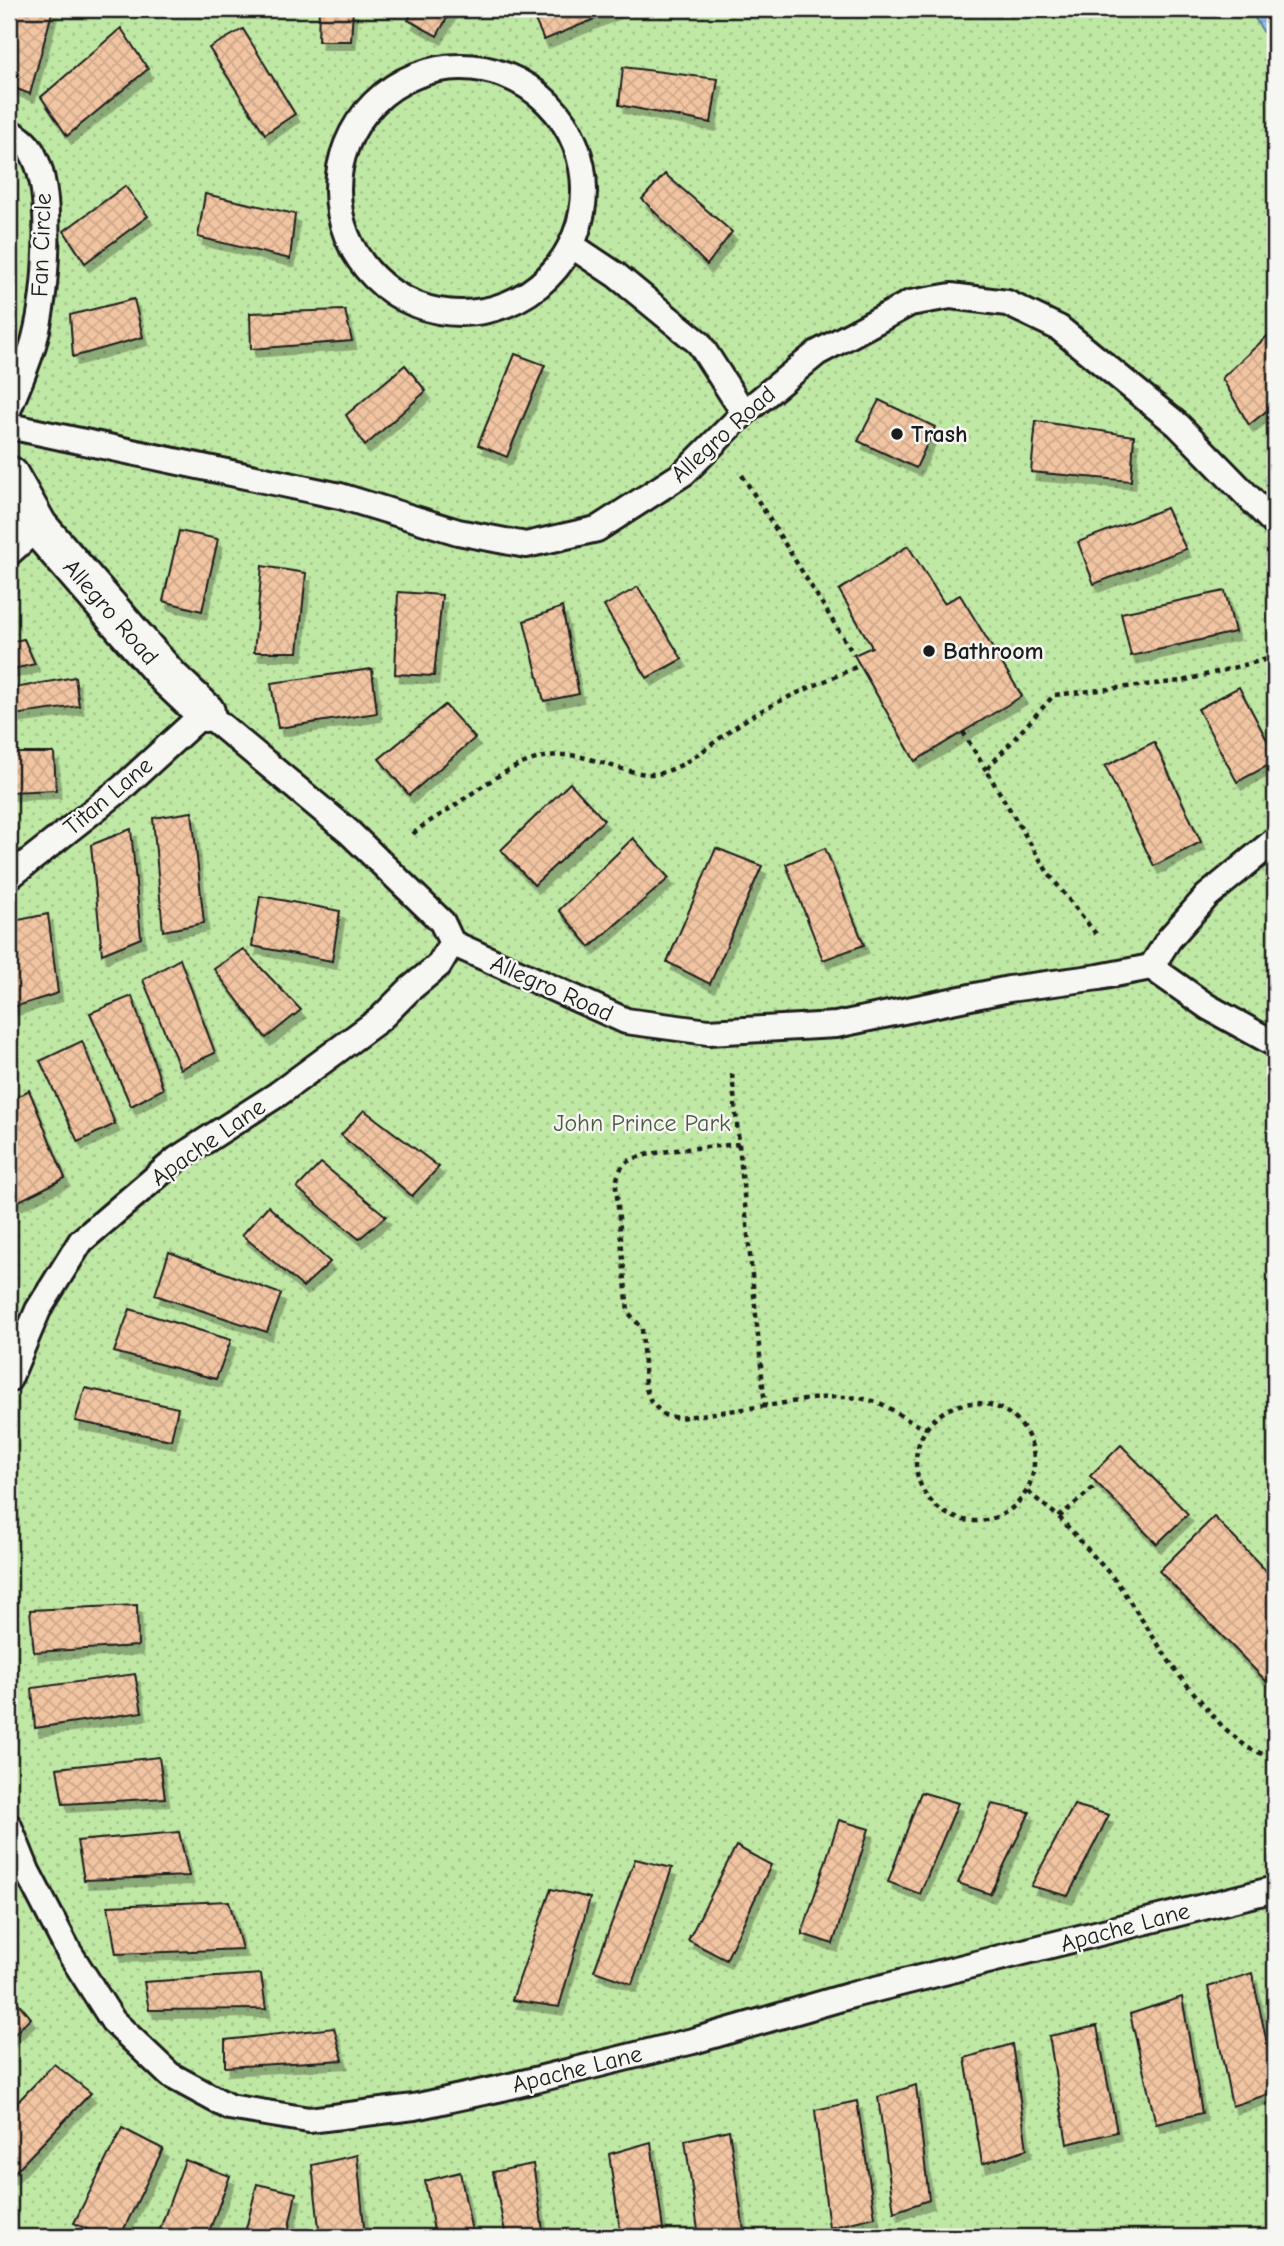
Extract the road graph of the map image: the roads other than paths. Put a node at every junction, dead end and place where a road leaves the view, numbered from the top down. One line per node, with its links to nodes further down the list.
1 (9, 132): 3 (lane, Fan Circle)
2 (571, 246): 2 (lane); 4 (lane)
3 (9, 408)
4 (744, 413): 5 (lane, Allegro Road); 7 (lane, Allegro Road)
5 (9, 426)
6 (9, 475): 8 (street, Allegro Road)
7 (1275, 524)
8 (38, 527): 9 (lane); 10 (street, Allegro Road)
9 (9, 553)
10 (205, 712): 12 (lane, Titan Lane); 13 (lane, Allegro Road)
11 (1275, 840): 14 (lane)
12 (9, 877)
13 (452, 943): 14 (lane, Allegro Road); 16 (lane, Apache Lane)
14 (1151, 967): 15 (lane)
15 (1275, 1044)
16 (9, 1379)
17 (9, 1826): 18 (lane, Apache Lane)
18 (1275, 1889)

